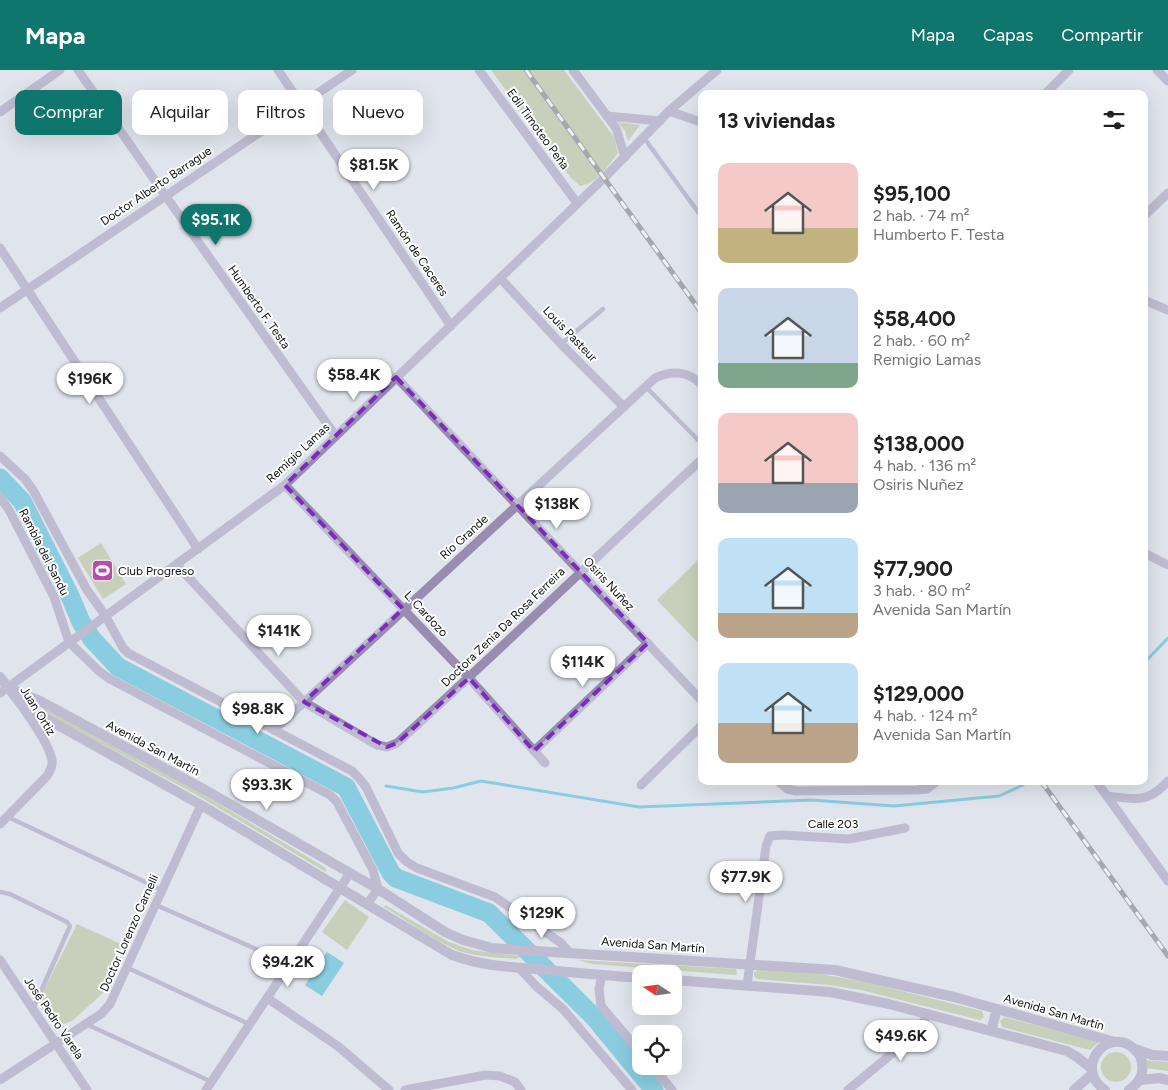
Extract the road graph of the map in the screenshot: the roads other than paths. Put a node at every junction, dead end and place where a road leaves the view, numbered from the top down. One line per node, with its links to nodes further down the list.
1 (60, 70): 15 (street)
2 (78, 70): 24 (street, Humberto F. Testa)
3 (278, 70): 11 (street, Ramón de Caceres)
4 (352, 70): 12 (street, Doctor Alberto Barrague)
5 (479, 70): 25 (street, Edil Timoteo Peña)
6 (573, 70): 16 (street)
7 (717, 70): 14 (street, Remigio Lamas)
8 (1070, 70): 13 (street)
9 (1157, 70): 10 (street)
10 (1168, 81)
11 (292, 90)
12 (322, 90)
13 (1049, 90)
14 (669, 111): 17 (street, Remigio Lamas); 18 (street)
15 (0, 112)
16 (607, 116): 17 (street); 22 (street)
17 (660, 121): 21 (street, Remigio Lamas)
18 (698, 121)
19 (255, 135): 24 (street, Doctor Alberto Barrague)
20 (322, 135): 35 (street, Ramón de Caceres)
21 (644, 138): 22 (street, Remigio Lamas); 26 (lane)
22 (625, 157): 25 (street, Remigio Lamas)
23 (1168, 193): 27 (street)
24 (165, 195): 30 (street, Doctor Alberto Barrague); 41 (street, Humberto F. Testa)
25 (577, 203): 29 (street, Remigio Lamas)
26 (698, 212)
27 (1148, 212)
28 (0, 248): 30 (street)
29 (500, 278): 35 (street, Remigio Lamas); 36 (street, Louis Pasteur)
30 (28, 289): 32 (street, Doctor Alberto Barrague); 48 (street)
31 (1148, 302): 34 (street)
32 (0, 308)
33 (603, 310): 36 (lane)
34 (1168, 310)
35 (451, 326): 37 (street, Remigio Lamas)
36 (561, 344): 40 (street, Louis Pasteur)
37 (396, 377): 41 (street, Remigio Lamas); 47 (street, Osiris Nuñez)
38 (698, 382): 39 (street, Río Grande)
39 (646, 386): 40 (street, Río Grande); 42 (lane)
40 (624, 407): 47 (street, Río Grande)
41 (335, 435): 45 (street, Remigio Lamas)
42 (698, 440)
43 (0, 456): 54 (street)
44 (698, 463): 52 (street, Doctora Zenia Da Rosa Ferreira)
45 (285, 484): 48 (street, Remigio Lamas); 53 (street, L. Cardozo)
46 (0, 497): 55 (street, Rambla del Sandu)
47 (518, 506): 52 (street, Osiris Nuñez); 53 (street, Río Grande)
48 (198, 549): 50 (street, Remigio Lamas)
49 (1148, 555): 51 (street)
50 (176, 565): 54 (street, Remigio Lamas); 61 (street)
51 (1168, 565)
52 (580, 571): 56 (street, Osiris Nuñez); 58 (street, Doctora Zenia Da Rosa Ferreira)
53 (403, 609): 58 (street, L. Cardozo); 61 (street, Río Grande)
54 (102, 618): 55 (street, Remigio Lamas); 64 (street)
55 (71, 640): 59 (street, Remigio Lamas); 82 (street, Rambla del Sandu)
56 (648, 643): 60 (street, Osiris Nuñez); 65 (street)
57 (0, 676): 59 (street, Juan Ortiz)
58 (469, 678): 61 (street, Doctora Zenia Da Rosa Ferreira); 65 (street, L. Cardozo)
59 (4, 691): 62 (street, Juan Ortiz); 79 (street, Avenida San Martín)
60 (698, 697)
61 (304, 702): 64 (street, Río Grande)
62 (20, 703): 75 (street, Avenida San Martín); 76 (street, Juan Ortiz)
63 (698, 729): 68 (street)
64 (274, 730): 87 (street)
65 (534, 751): 66 (street, L. Cardozo)
66 (546, 763)
67 (1168, 781): 74 (street)
68 (641, 785)
69 (782, 785): 73 (street)
70 (858, 785): 73 (street)
71 (931, 785): 73 (street)
72 (1099, 785): 74 (street)
73 (854, 789)
74 (1107, 796): 80 (street)
75 (200, 805): 81 (street, Avenida San Martín); 83 (street, Doctor Lorenzo Carnelli)
76 (7, 816): 77 (street); 83 (lane)
77 (0, 824)
78 (905, 828): 90 (street, Calle 203)
79 (350, 872): 81 (street); 82 (street, Avenida San Martín)
80 (1168, 881)
81 (341, 887): 85 (street, Avenida San Martín); 89 (street)
82 (378, 889): 85 (street); 87 (street, Avenida San Martín)
83 (162, 890): 86 (street, Doctor Lorenzo Carnelli)
84 (0, 892): 99 (lane)
85 (368, 904): 92 (street, Avenida San Martín)
86 (156, 905): 89 (lane); 91 (street, Doctor Lorenzo Carnelli)
87 (567, 953): 90 (street, Avenida San Martín)
88 (0, 960): 99 (street, José Pedro Varela)
89 (290, 964): 97 (street)
90 (749, 964): 96 (street); 98 (street, Avenida San Martín)
91 (128, 968): 101 (street, Doctor Lorenzo Carnelli); 102 (lane)
92 (520, 969): 93 (street, Avenida San Martín); 121 (street)
93 (602, 975): 94 (street, Avenida San Martín); 104 (street)
94 (632, 977)
95 (682, 980): 96 (street)
96 (748, 984): 100 (street)
97 (267, 998): 102 (street); 118 (street)
98 (997, 1009): 103 (street); 105 (street, Avenida San Martín)
99 (33, 1010): 106 (street, José Pedro Varela)
100 (928, 1014): 103 (street); 115 (street)
101 (86, 1024): 106 (street, Doctor Lorenzo Carnelli); 114 (lane)
102 (249, 1024): 114 (street)
103 (991, 1031): 109 (street)
104 (632, 1042)
105 (1115, 1042): 107 (street, Avenida San Martín); 109 (street, Avenida San Martín)
106 (56, 1044): 111 (street, Doctor Lorenzo Carnelli); 116 (street, José Pedro Varela)
107 (1135, 1049): 108 (street, Avenida San Martín); 112 (street)
108 (1168, 1056)
109 (1092, 1071): 123 (street); 124 (street)
110 (660, 1075): 122 (street)
111 (0, 1080)
112 (1140, 1080): 113 (street); 125 (street)
113 (1168, 1080)
114 (212, 1082): 117 (street)
115 (852, 1089)
116 (87, 1090)
117 (206, 1090)
118 (389, 1090)
119 (405, 1090): 120 (street)
120 (521, 1090)
121 (632, 1090)
122 (672, 1090)
123 (1074, 1090)
124 (1105, 1090)
125 (1129, 1090)

